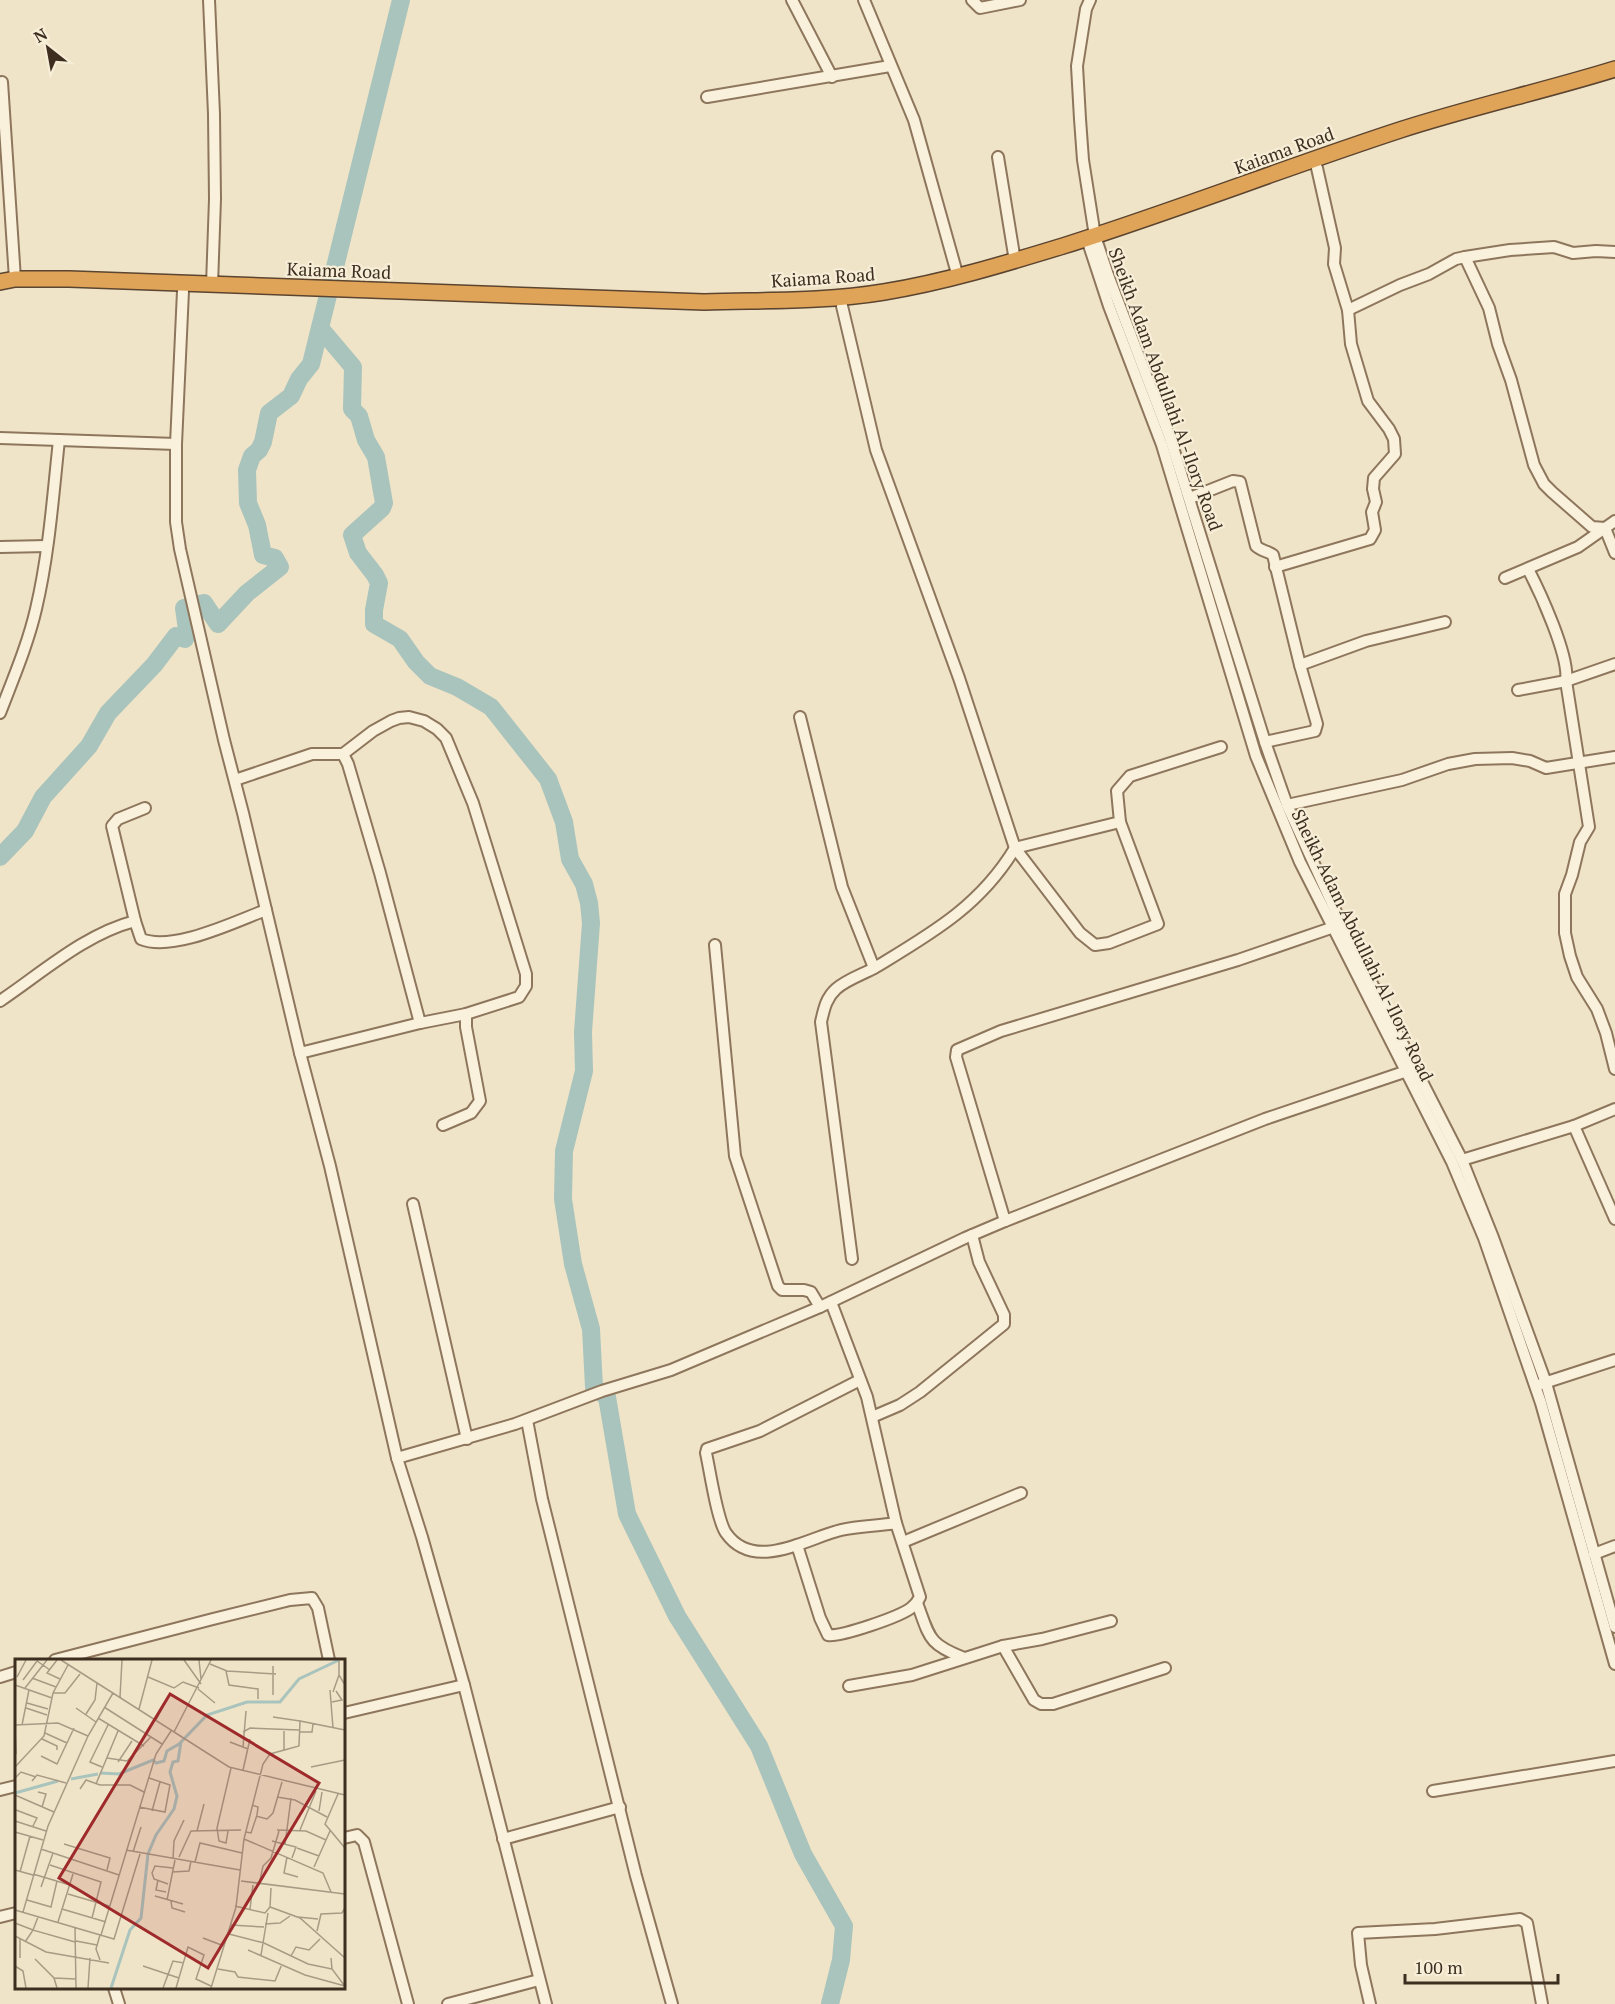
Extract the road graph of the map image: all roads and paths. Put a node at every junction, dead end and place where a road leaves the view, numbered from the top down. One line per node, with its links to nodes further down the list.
1 (209, 0): 21 (street)
2 (792, 0): 9 (street)
3 (864, 0): 7 (street)
4 (972, 0): 5 (street)
5 (1020, 0)
6 (1087, 1): 15 (street)
7 (890, 66): 9 (street); 19 (street)
8 (1615, 69): 15 (highway, Kaiama Road)
9 (832, 77): 12 (street)
10 (1615, 80): 14 (highway, Kaiama Road)
11 (2, 82): 20 (street)
12 (707, 97)
13 (998, 157): 18 (street)
14 (1317, 168): 15 (highway, Kaiama Road); 25 (street)
15 (1092, 242): 18 (highway, Kaiama Road); 24 (highway, Kaiama Road); 29 (street, Sheikh Adam Abdullahi Al-Ilory Road); 57 (street, Sheikh Adam Abdullahi Al-Ilory Road)
16 (1615, 252): 17 (street)
17 (1465, 257): 25 (street); 31 (street)
18 (1015, 261): 19 (highway, Kaiama Road)
19 (958, 276): 23 (highway, Kaiama Road)
20 (5, 281): 21 (highway, Kaiama Road); 22 (highway, Kaiama Road)
21 (212, 285): 23 (highway, Kaiama Road)
22 (183, 291): 23 (highway, Kaiama Road); 28 (street)
23 (334, 294): 24 (highway, Kaiama Road)
24 (842, 306): 54 (street)
25 (1348, 310): 35 (street)
26 (0, 438): 27 (street)
27 (59, 440): 28 (street); 32 (street)
28 (176, 444): 50 (street)
29 (1190, 498): 35 (street); 45 (street, Sheikh Adam Abdullahi Al-Ilory Road)
30 (1615, 521): 31 (street)
31 (1605, 528): 34 (street); 36 (street)
32 (47, 546): 33 (street); 43 (street)
33 (0, 547)
34 (1615, 553)
35 (1275, 567): 40 (street)
36 (1528, 569): 37 (street); 41 (street)
37 (1505, 578)
38 (1445, 622): 40 (street)
39 (1615, 664): 41 (street)
40 (1300, 665): 45 (street)
41 (1566, 681): 42 (street); 49 (street)
42 (1518, 690)
43 (0, 713)
44 (800, 717): 59 (street)
45 (1265, 742): 51 (street, Sheikh Adam Abdullahi Al-Ilory Road)
46 (1221, 747): 53 (street)
47 (343, 754): 50 (street); 61 (street); 62 (street)
48 (1615, 757): 49 (street)
49 (1578, 764): 51 (street); 64 (street)
50 (235, 780): 55 (street)
51 (1287, 805): 69 (street, Sheikh Adam Abdullahi Al-Ilory Road)
52 (145, 808): 56 (street)
53 (1120, 822): 54 (street); 54 (street)
54 (1015, 848): 59 (street)
55 (266, 910): 56 (street); 63 (street)
56 (135, 921): 60 (street)
57 (1334, 927): 65 (street, Sheikh Adam Abdullahi Al-Ilory Road); 72 (street)
58 (715, 945): 75 (street)
59 (874, 968): 74 (street)
60 (0, 1001)
61 (466, 1014): 62 (street); 67 (street)
62 (420, 1023): 63 (street)
63 (300, 1053): 82 (street)
64 (1615, 1069)
65 (1407, 1071): 72 (street); 78 (street, Sheikh Adam Abdullahi Al-Ilory Road)
66 (1615, 1109): 68 (street)
67 (444, 1125)
68 (1574, 1126): 69 (street); 71 (street)
69 (1462, 1160): 78 (street, Sheikh Adam Abdullahi Al-Ilory Road)
70 (412, 1204): 81 (street)
71 (1615, 1220)
72 (1005, 1221): 73 (street)
73 (972, 1234): 75 (street); 79 (street)
74 (852, 1259)
75 (825, 1305): 77 (street); 80 (street)
76 (1615, 1360): 78 (street)
77 (860, 1380): 79 (street); 86 (street)
78 (1541, 1385): 88 (street, Sheikh Adam Abdullahi Al-Ilory Road); 97 (street, Sheikh Adam Abdullahi Al-Ilory Road)
79 (872, 1417): 84 (street)
80 (527, 1420): 81 (street); 108 (street)
81 (467, 1439): 82 (street)
82 (397, 1458): 101 (street)
83 (1021, 1493): 85 (street)
84 (896, 1523): 85 (street); 86 (street)
85 (903, 1542): 89 (street)
86 (797, 1545): 89 (street)
87 (1615, 1546): 88 (street)
88 (1594, 1554): 91 (street, Sheikh Adam Abdullahi Al-Ilory Road)
89 (917, 1603): 94 (street)
90 (1111, 1621): 92 (street)
91 (1615, 1627)
92 (1003, 1646): 94 (street); 98 (street)
93 (85, 1657): 95 (street); 96 (street)
94 (964, 1658): 102 (street)
95 (66, 1659)
96 (329, 1659)
97 (1615, 1664)
98 (1165, 1668)
99 (15, 1672): 100 (street)
100 (0, 1677)
101 (464, 1685): 103 (street); 110 (street)
102 (849, 1686)
103 (345, 1713)
104 (1615, 1761): 107 (street)
105 (15, 1786): 106 (street)
106 (0, 1790)
107 (1433, 1791)
108 (620, 1808): 110 (street); 119 (street)
109 (345, 1838): 116 (street)
110 (503, 1839): 113 (street)
111 (15, 1913): 112 (street)
112 (0, 1917)
113 (539, 1980): 117 (street); 118 (street)
114 (114, 1989): 115 (street)
115 (119, 2004)
116 (408, 2004)
117 (448, 2004)
118 (546, 2004)
119 (672, 2004)
120 (1370, 2004): 121 (street)
121 (1542, 2004)

